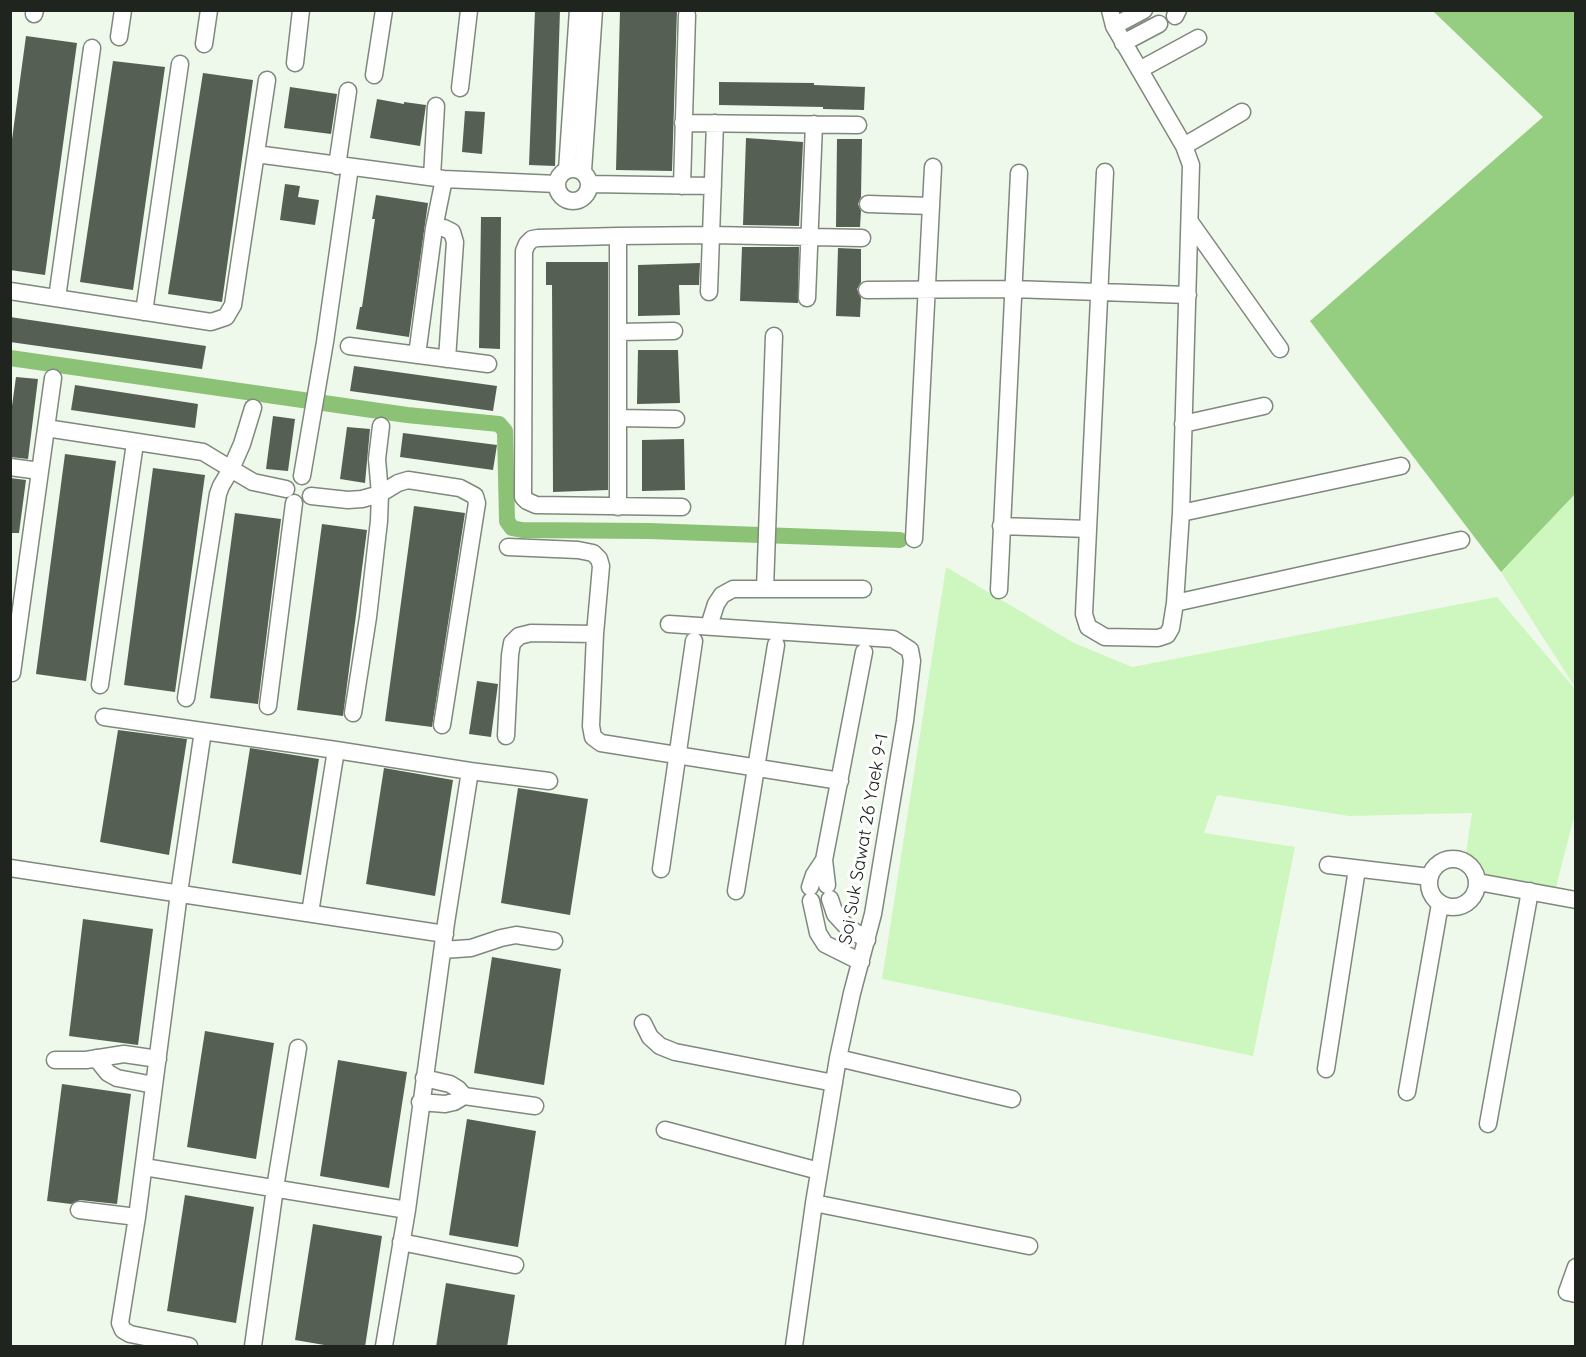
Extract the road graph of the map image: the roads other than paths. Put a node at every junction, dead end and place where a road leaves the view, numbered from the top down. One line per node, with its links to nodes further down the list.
1 (123, 10): 12 (street)
2 (209, 10): 15 (street)
3 (301, 10): 17 (street)
4 (384, 10): 20 (street)
5 (469, 10): 22 (street)
6 (578, 10): 36 (street)
7 (594, 10): 36 (street)
8 (1144, 10): 10 (street)
9 (687, 15): 26 (street)
10 (1112, 18): 14 (street)
11 (1159, 24): 14 (street)
12 (119, 37)
13 (1198, 38): 19 (street)
14 (1123, 43): 19 (street)
15 (204, 44)
16 (92, 48): 55 (street)
17 (295, 63)
18 (180, 64): 57 (street)
19 (1141, 69): 30 (street)
20 (374, 75)
21 (267, 80): 31 (street)
22 (460, 88)
23 (348, 91): 32 (street)
24 (436, 105): 37 (street)
25 (1242, 112): 30 (street)
26 (683, 123): 27 (street); 38 (street)
27 (716, 123): 28 (street); 39 (street)
28 (814, 124): 29 (street); 46 (street)
29 (858, 125)
30 (1184, 146): 42 (street)
31 (256, 154): 32 (street); 57 (street)
32 (343, 166): 37 (street); 79 (street)
33 (933, 167): 41 (street)
34 (1105, 172): 52 (street)
35 (1019, 173): 49 (street)
36 (574, 177): 37 (street); 38 (street)
37 (438, 178): 43 (street)
38 (682, 186): 39 (street)
39 (713, 186): 44 (street)
40 (868, 204): 41 (street)
41 (931, 206): 48 (street)
42 (1190, 222): 54 (street); 62 (street)
43 (434, 228): 63 (street); 64 (street)
44 (712, 235): 45 (street); 46 (street); 53 (street)
45 (618, 236): 59 (street); 83 (street)
46 (810, 237): 47 (street); 56 (street)
47 (862, 238)
48 (926, 289): 49 (street); 50 (street); 88 (street)
49 (1012, 289): 52 (street); 86 (street)
50 (867, 290)
51 (10, 291): 55 (street)
52 (1098, 291): 54 (street); 87 (street)
53 (709, 292)
54 (1188, 295): 71 (street)
55 (57, 298): 57 (street)
56 (807, 298)
57 (144, 312)
58 (674, 331): 59 (street)
59 (618, 332): 69 (street)
60 (774, 336): 91 (street)
61 (349, 346): 63 (street)
62 (1280, 349)
63 (417, 355): 64 (street)
64 (447, 359): 65 (street)
65 (488, 364)
66 (53, 378): 73 (street)
67 (1264, 406): 71 (street)
68 (253, 408): 77 (street)
69 (618, 418): 70 (street); 83 (street)
70 (676, 419)
71 (1183, 424): 85 (street)
72 (381, 426): 80 (street)
73 (46, 428): 74 (street); 78 (street)
74 (135, 443): 77 (street); 102 (street)
75 (1401, 466): 85 (street)
76 (10, 467): 78 (street)
77 (231, 469): 81 (street); 103 (street)
78 (40, 471): 101 (street)
79 (302, 476): 81 (street); 82 (street)
80 (380, 494): 82 (street); 105 (street); 107 (street)
81 (290, 496): 82 (street); 104 (street)
82 (311, 496)
83 (618, 507): 84 (street)
84 (682, 507)
85 (1181, 513): 94 (street)
86 (1001, 526): 87 (street); 93 (street)
87 (1088, 529): 94 (street)
88 (914, 539)
89 (1461, 540): 94 (street)
90 (508, 547): 97 (street)
91 (765, 589): 92 (street); 96 (street)
92 (863, 589)
93 (999, 590)
94 (1175, 603)
95 (669, 624): 96 (street, Soi Suk Sawat 26 Yaek 9-1)
96 (709, 627): 129 (street, Soi Suk Sawat 26 Yaek 9-1)
97 (595, 634): 109 (street); 111 (street)
98 (694, 641): 111 (street)
99 (776, 645): 112 (street)
100 (864, 652): 115 (street)
101 (12, 673)
102 (100, 685)
103 (186, 698)
104 (268, 706)
105 (353, 713)
106 (104, 717): 108 (street)
107 (442, 725)
108 (204, 731): 110 (street); 124 (street)
109 (506, 736)
110 (336, 750): 113 (street); 128 (street)
111 (679, 756): 112 (street); 118 (street)
112 (756, 768): 115 (street); 122 (street)
113 (470, 771): 114 (street); 131 (street)
114 (549, 781)
115 (840, 781): 125 (street)
116 (1328, 865): 119 (street)
117 (10, 868): 124 (street)
118 (661, 869)
119 (1357, 869): 120 (street); 139 (street)
120 (1430, 877): 121 (street); 127 (street)
121 (1478, 882): 123 (street); 127 (street)
122 (736, 891)
123 (1530, 891): 126 (street); 148 (street)
124 (179, 893): 128 (street); 137 (street)
125 (822, 897): 129 (street); 132 (street)
126 (1575, 900)
127 (1440, 904): 143 (street)
128 (310, 913): 131 (street)
129 (867, 940): 132 (street, Soi Suk Sawat 26 Yaek 9-1)
130 (554, 941): 131 (street)
131 (444, 942): 140 (street)
132 (861, 962): 136 (street, Soi Suk Sawat 26 Yaek 9-1)
133 (643, 1023): 141 (street)
134 (298, 1048): 152 (street)
135 (96, 1058): 137 (street); 138 (street); 142 (street)
136 (838, 1058): 141 (street, Soi Suk Sawat 26 Yaek 9-1); 145 (street)
137 (158, 1059): 142 (street)
138 (55, 1060)
139 (1326, 1069)
140 (424, 1078): 144 (street); 146 (street)
141 (834, 1083): 151 (street, Soi Suk Sawat 26 Yaek 9-1)
142 (154, 1085): 150 (street)
143 (1407, 1092)
144 (464, 1096): 146 (street); 147 (street)
145 (1012, 1099)
146 (420, 1102): 155 (street)
147 (535, 1106)
148 (1488, 1124)
149 (665, 1130): 151 (street)
150 (144, 1167): 152 (street); 156 (street)
151 (819, 1171): 153 (street, Soi Suk Sawat 26 Yaek 9-1)
152 (275, 1188): 155 (street); 163 (street)
153 (814, 1203): 158 (street); 165 (street, Soi Suk Sawat 26 Yaek 9-1)
154 (79, 1210): 156 (street)
155 (406, 1210): 157 (street)
156 (137, 1217): 162 (street)
157 (401, 1242): 159 (street); 164 (street)
158 (1029, 1246)
159 (515, 1265)
160 (1575, 1267): 161 (street)
161 (1575, 1294)
162 (189, 1347)
163 (254, 1347)
164 (384, 1347)
165 (794, 1347)

